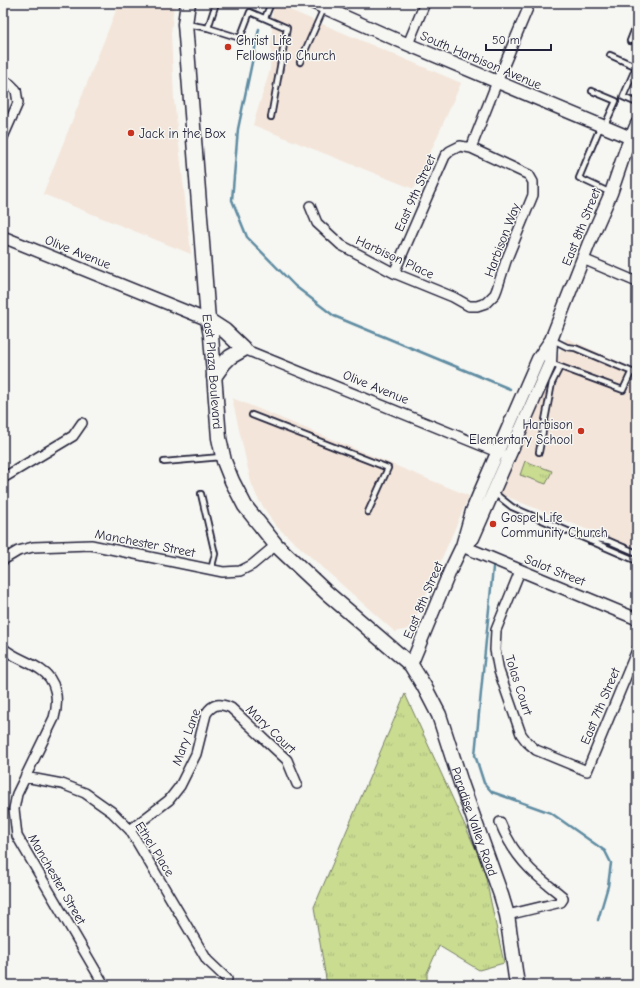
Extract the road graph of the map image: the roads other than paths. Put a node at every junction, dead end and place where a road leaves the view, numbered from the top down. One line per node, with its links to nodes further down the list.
1 (188, 3): 9 (main road, East Plaza Boulevard)
2 (216, 3): 10 (lane)
3 (271, 3): 7 (lane)
4 (425, 3): 12 (street)
5 (320, 5): 12 (main road, South Harbison Avenue); 14 (lane)
6 (528, 8): 17 (street)
7 (265, 18): 10 (lane); 22 (lane)
8 (637, 23): 11 (lane)
9 (185, 24): 10 (lane); 35 (main road, East Plaza Boulevard)
10 (208, 28)
11 (630, 41)
12 (408, 44): 17 (main road, South Harbison Avenue)
13 (610, 55): 15 (lane)
14 (300, 62)
15 (637, 67): 19 (lane)
16 (3, 80): 25 (street)
17 (496, 82): 24 (main road, South Harbison Avenue); 27 (street)
18 (592, 91): 20 (lane)
19 (623, 97): 20 (lane); 21 (lane)
20 (616, 101): 24 (lane)
21 (637, 103)
22 (271, 117)
23 (637, 124): 26 (main road, East 8th Street)
24 (602, 126): 26 (main road, South Harbison Avenue); 28 (lane)
25 (3, 137)
26 (634, 140): 28 (main road, East 8th Street)
27 (471, 148): 32 (street, East 9th Street); 34 (street, Harbison Way)
28 (611, 192): 31 (main road, East 8th Street)
29 (310, 206): 32 (street, Harbison Place)
30 (3, 237): 35 (street, Olive Avenue)
31 (583, 259): 33 (street); 36 (main road, East 8th Street)
32 (394, 273): 34 (street, Harbison Place)
33 (637, 282)
34 (486, 303)
35 (208, 320): 37 (main road); 41 (main road, East Plaza Boulevard)
36 (551, 340): 38 (main road, East 8th Street); 39 (lane); 44 (main road, East 8th Street)
37 (244, 349): 41 (main road); 44 (street, Olive Avenue)
38 (555, 365): 39 (lane); 45 (lane); 47 (main road, East 8th Street)
39 (632, 373): 40 (lane)
40 (637, 374)
41 (214, 376): 46 (main road, East Plaza Boulevard)
42 (252, 415): 52 (lane)
43 (82, 423): 49 (street)
44 (497, 451): 47 (street, Olive Avenue); 55 (main road, East 8th Street)
45 (539, 452)
46 (223, 456): 48 (lane); 54 (main road, East Plaza Boulevard)
47 (509, 456): 50 (main road, East 8th Street)
48 (164, 462)
49 (3, 478)
50 (493, 492): 53 (lane); 55 (main road, East 8th Street)
51 (201, 494): 59 (lane)
52 (368, 512)
53 (590, 541): 56 (lane); 58 (lane)
54 (276, 545): 59 (street, Manchester Street); 64 (main road, East Plaza Boulevard)
55 (462, 546): 60 (street, Salot Street); 64 (main road, East 8th Street)
56 (637, 554)
57 (3, 560): 59 (street, Manchester Street)
58 (637, 561)
59 (211, 570)
60 (520, 571): 61 (street, Salot Street); 66 (street, Tolas Court)
61 (637, 619)
62 (3, 648): 67 (street, Manchester Street)
63 (637, 650): 66 (street, East 7th Street)
64 (411, 665): 71 (main road, Paradise Valley Road)
65 (217, 705): 68 (street, Mary Court); 70 (street, Mary Lane)
66 (587, 771)
67 (24, 777): 70 (street, Ethel Place); 73 (street, Manchester Street)
68 (297, 784)
69 (500, 822): 71 (street)
70 (130, 830): 72 (street, Ethel Place)
71 (507, 915): 74 (main road, Paradise Valley Road)
72 (227, 979)
73 (104, 985)
74 (517, 985)

